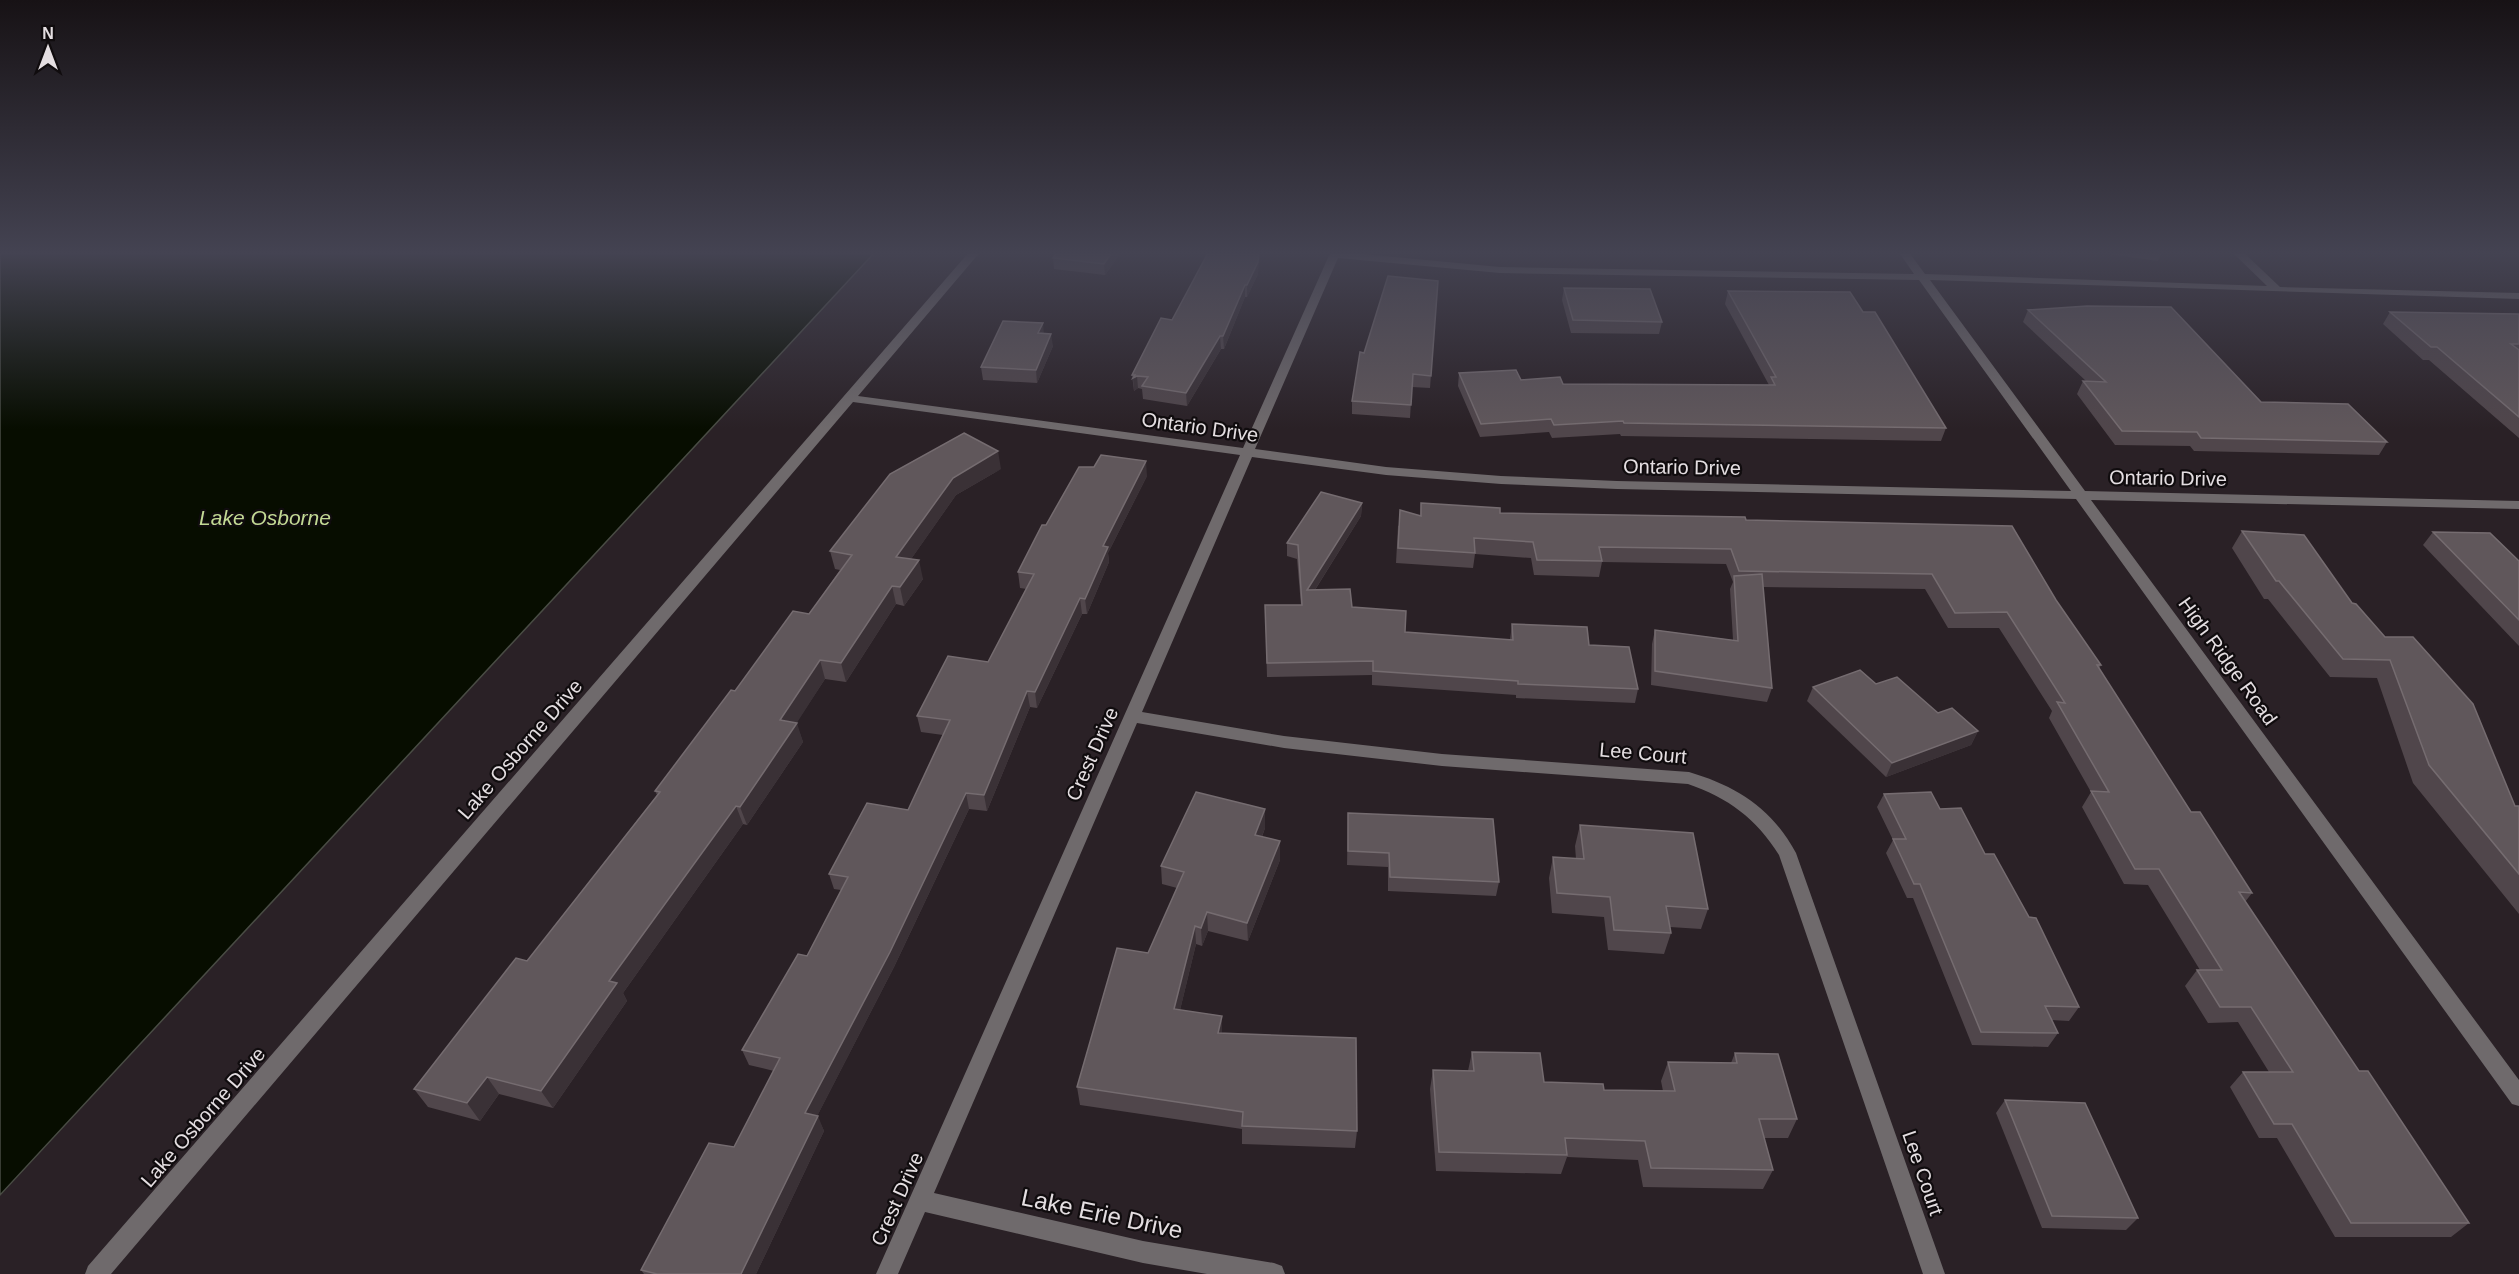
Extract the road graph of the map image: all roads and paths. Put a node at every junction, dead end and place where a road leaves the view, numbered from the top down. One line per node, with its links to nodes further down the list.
1 (925, 310): 4 (street, Lake Osborne Drive)
2 (1310, 310): 5 (street, Crest Drive)
3 (1946, 310): 6 (street, High Ridge Road)
4 (849, 398): 5 (street, Ontario Drive); 11 (street, Lake Osborne Drive)
5 (1247, 454): 6 (street, Ontario Drive); 8 (street, Crest Drive)
6 (2081, 495): 7 (street, Ontario Drive); 9 (street, High Ridge Road)
7 (2519, 505)
8 (1132, 716): 10 (street, Crest Drive); 14 (street, Lee Court)
9 (2519, 1097)
10 (920, 1200): 12 (street, Crest Drive); 13 (street, Lake Erie Drive)
11 (96, 1274)
12 (887, 1274)
13 (1275, 1274)
14 (1934, 1274)

